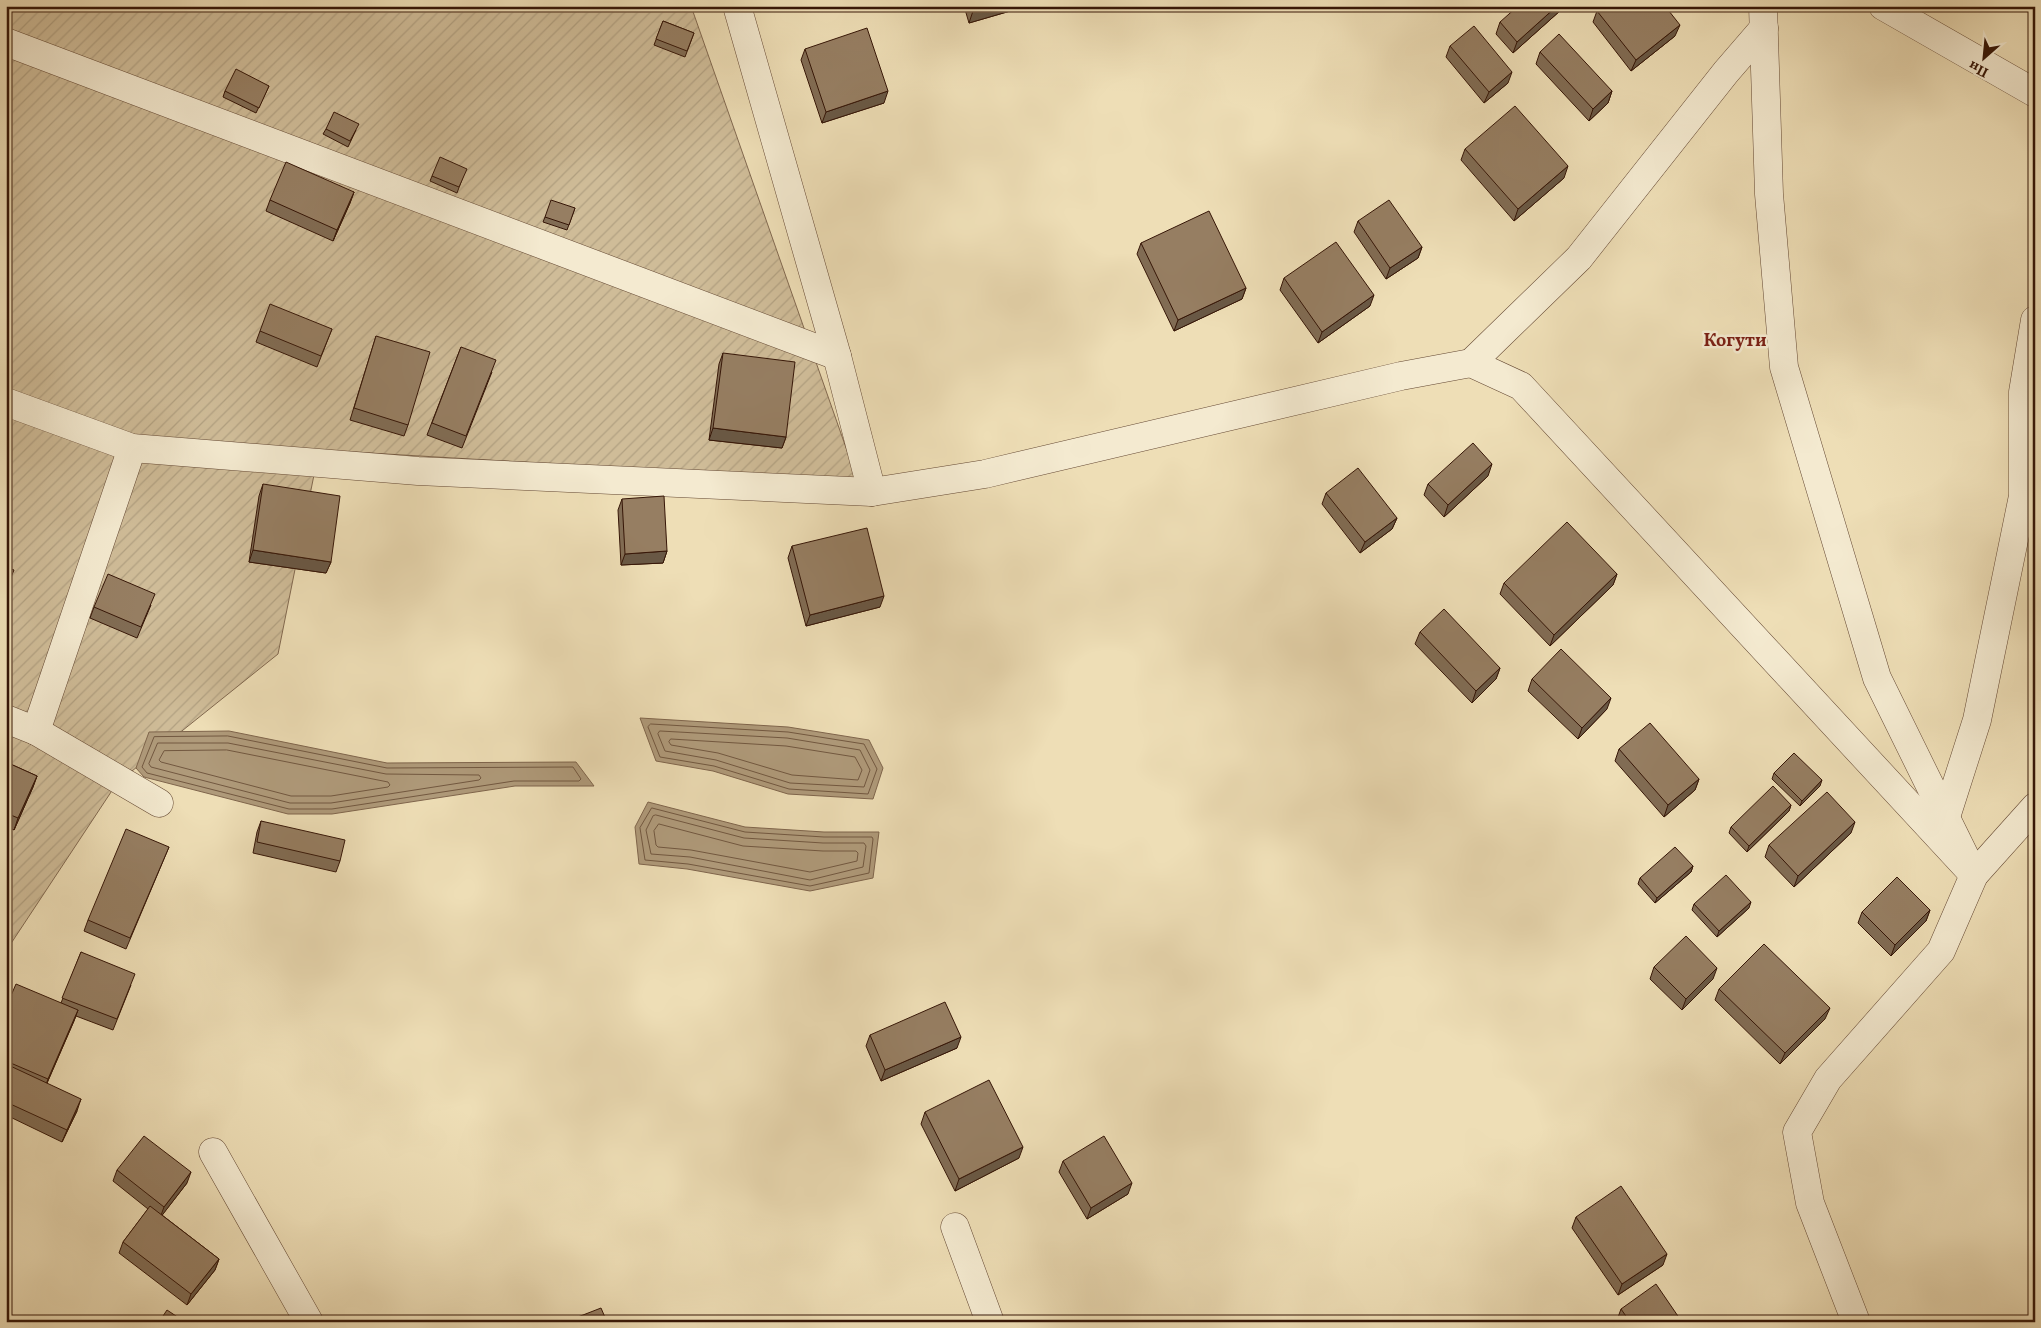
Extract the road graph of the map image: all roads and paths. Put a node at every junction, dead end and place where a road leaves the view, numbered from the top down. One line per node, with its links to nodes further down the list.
1 (737, 6): 7 (street)
2 (1883, 6): 5 (street)
3 (1763, 17): 8 (street); 16 (street)
4 (6, 42): 7 (street)
5 (2035, 93)
6 (2035, 320): 16 (street)
7 (837, 356): 11 (street)
8 (1470, 363): 11 (street); 17 (street)
9 (6, 402): 10 (street)
10 (132, 448): 11 (street); 13 (street)
11 (872, 492)
12 (6, 720): 13 (street)
13 (36, 731): 14 (street)
14 (159, 803)
15 (2035, 806): 17 (street)
16 (1946, 817): 17 (street)
17 (1974, 875): 22 (street)
18 (212, 1152): 20 (street)
19 (955, 1228): 21 (street)
20 (309, 1322)
21 (990, 1322)
22 (1856, 1322)

